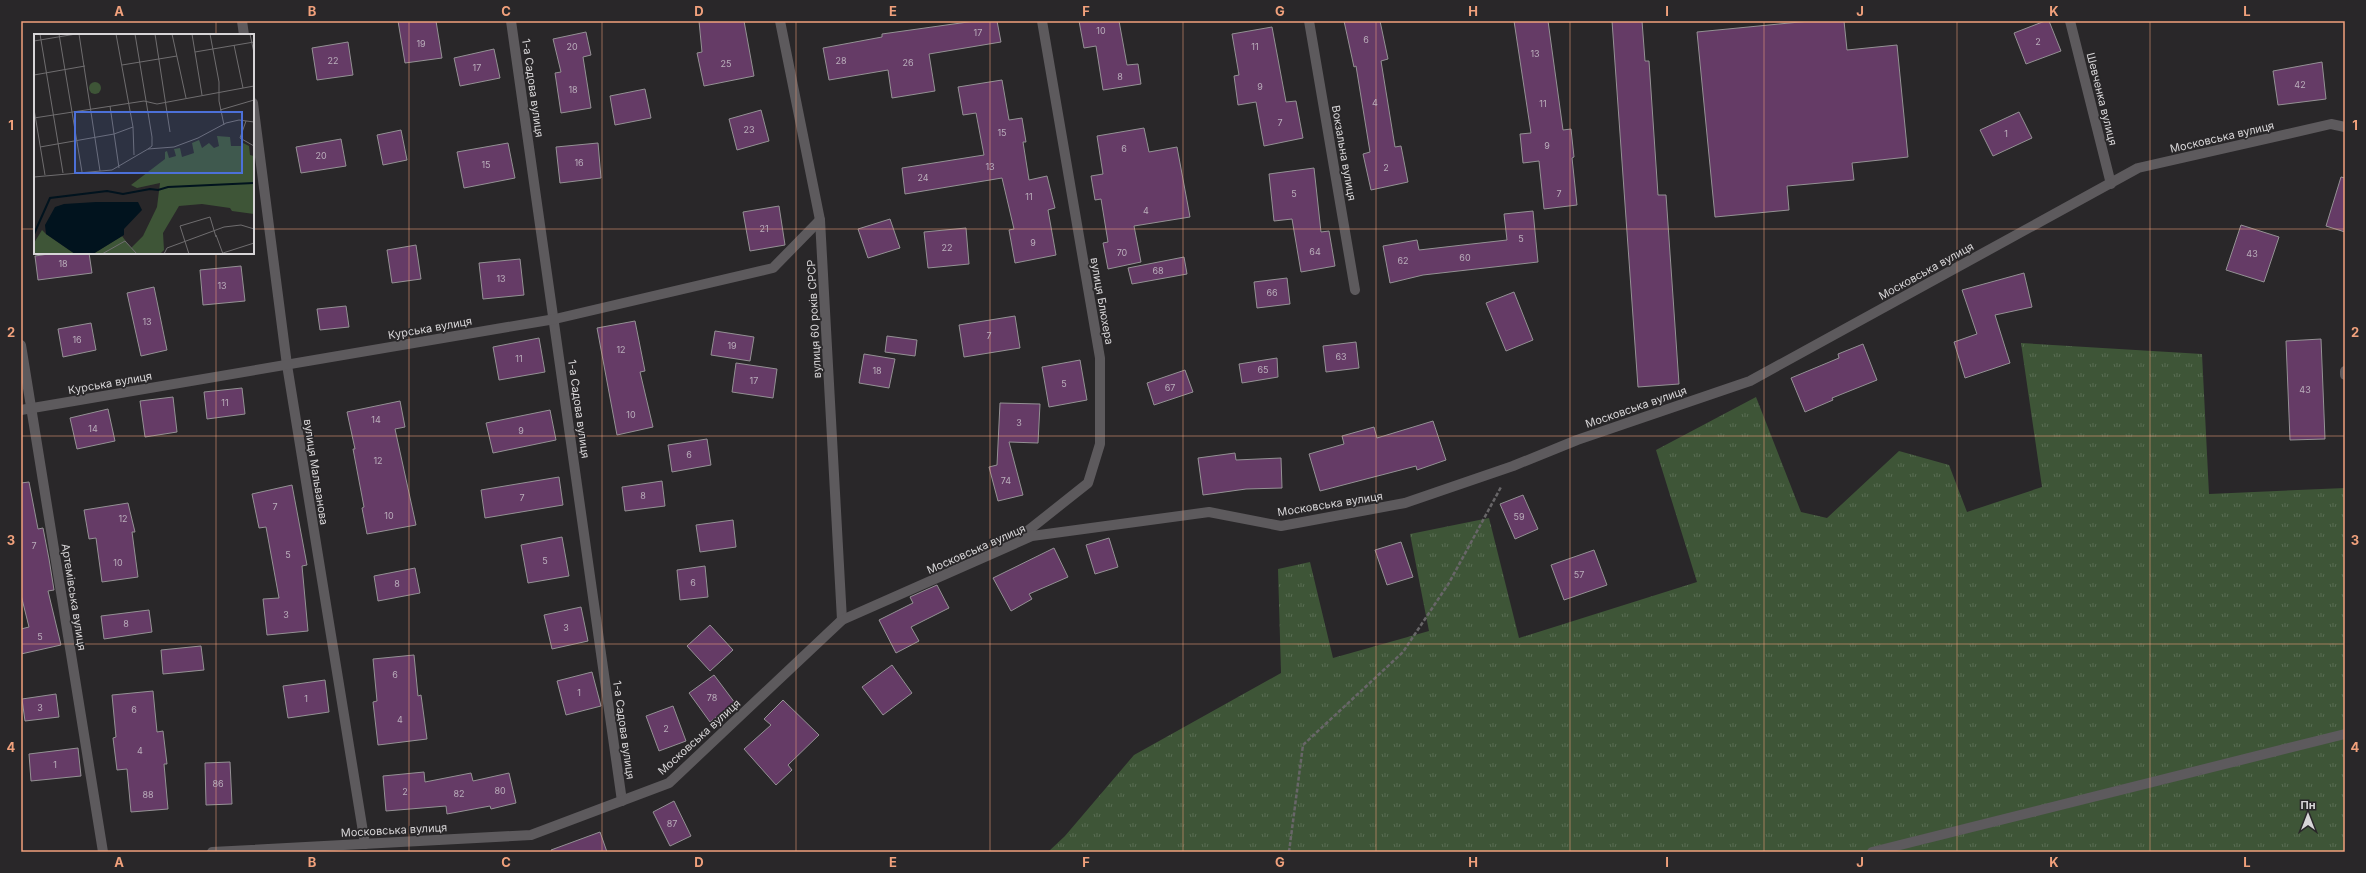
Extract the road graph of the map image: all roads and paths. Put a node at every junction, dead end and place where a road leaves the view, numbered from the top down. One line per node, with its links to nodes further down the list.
1 (242, 21): 7 (street)
2 (511, 21): 13 (street, 1-а Садова вулиця)
3 (780, 21): 11 (street, вулиця 60 років СРСР)
4 (1042, 21): 20 (street, вулиця Блюхера)
5 (1309, 21): 12 (street, Вокзальна вулиця)
6 (2070, 21): 10 (street, Шевченка вулиця)
7 (244, 34)
8 (254, 111): 15 (street, вулиця Мальванова)
9 (2345, 127): 10 (street, Московська вулиця)
10 (2111, 184): 19 (street, Московська вулиця)
11 (820, 220): 13 (street, Курська вулиця); 21 (street, вулиця 60 років СРСР)
12 (1355, 290)
13 (555, 320): 15 (street, Курська вулиця); 23 (street, 1-а Садова вулиця)
14 (21, 345): 18 (street, Артемівська вулиця)
15 (287, 365): 18 (street, Курська вулиця); 24 (street, вулиця Мальванова)
16 (2345, 371): 17 (street)
17 (2345, 375)
18 (26, 409): 25 (street, Артемівська вулиця)
19 (1513, 466): 20 (street, Московська вулиця); 27 (path)
20 (1008, 547): 21 (street, Московська вулиця)
21 (842, 620): 23 (street, Московська вулиця)
22 (2345, 734): 28 (street)
23 (622, 801): 24 (street, Московська вулиця)
24 (364, 844): 26 (street, Московська вулиця)
25 (104, 852)
26 (212, 852)
27 (1289, 852)
28 (1872, 852)

